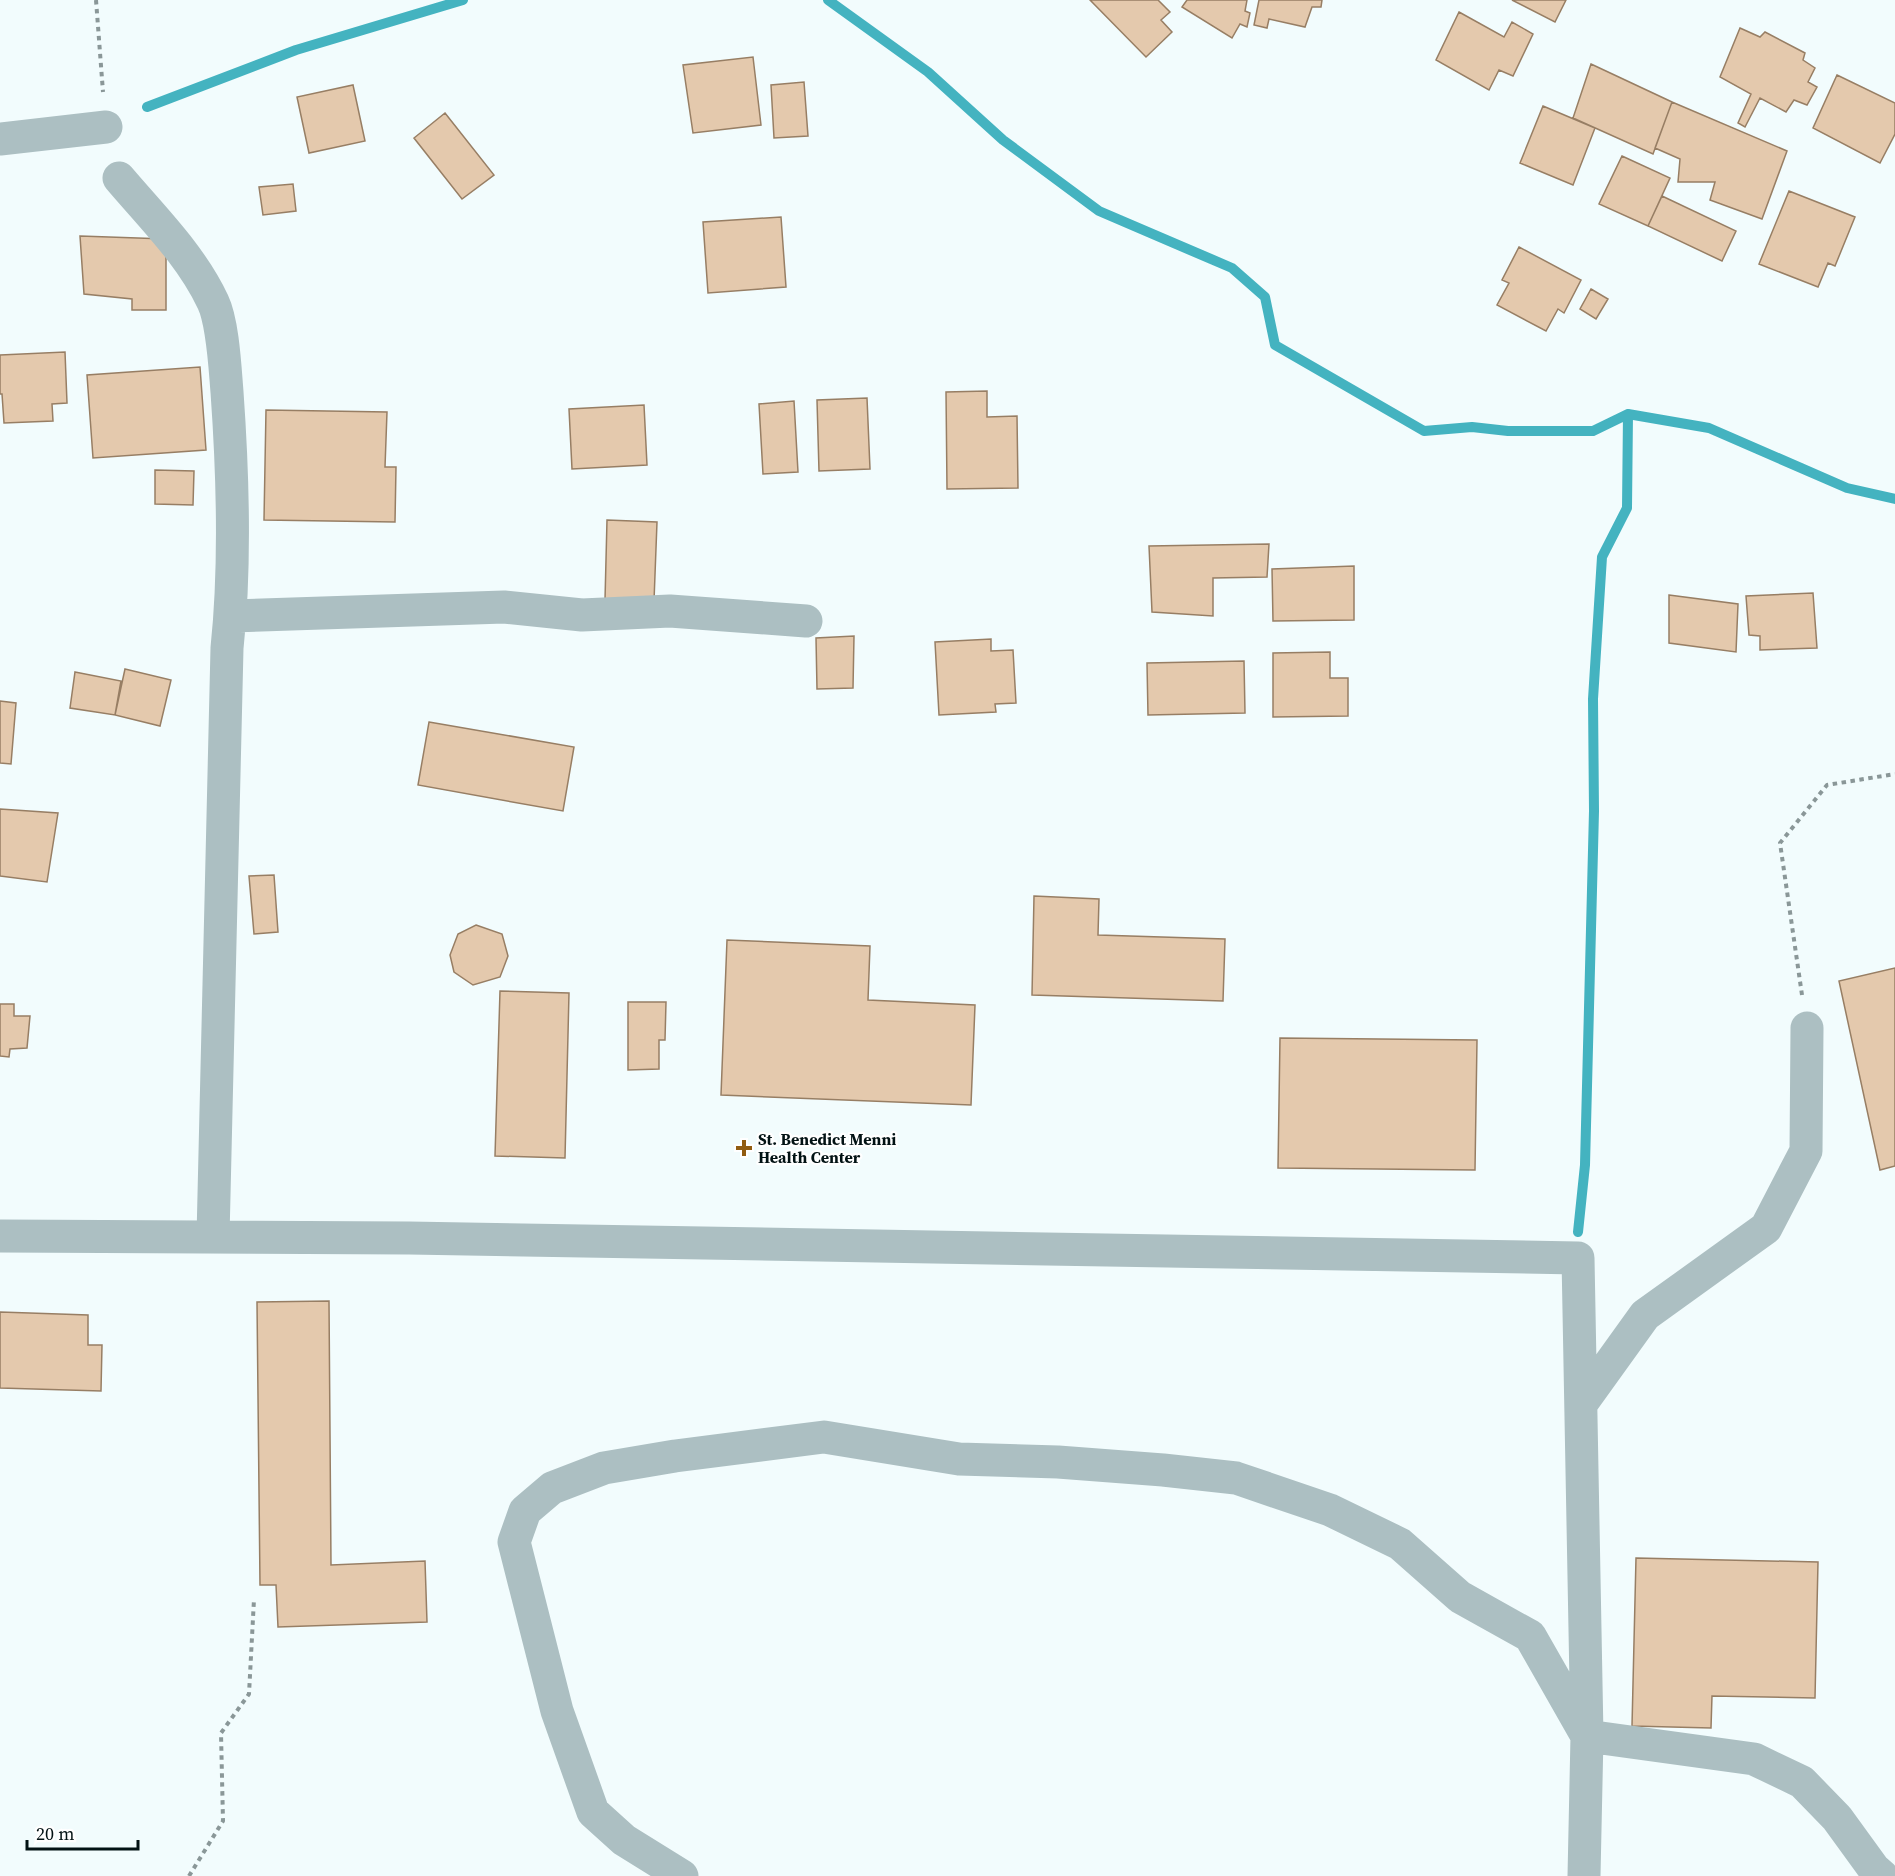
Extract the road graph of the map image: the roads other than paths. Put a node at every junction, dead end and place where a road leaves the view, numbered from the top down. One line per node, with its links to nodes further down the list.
1 (106, 127): 2 (street)
2 (0, 139)
3 (119, 178): 4 (street)
4 (231, 616): 5 (street); 8 (street)
5 (806, 621)
6 (1807, 1028): 9 (street)
7 (0, 1236): 8 (street)
8 (213, 1237): 9 (street)
9 (1581, 1404): 10 (street)
10 (1587, 1736): 11 (street); 12 (street); 13 (street)
11 (682, 1876)
12 (1584, 1876)
13 (1882, 1876)

